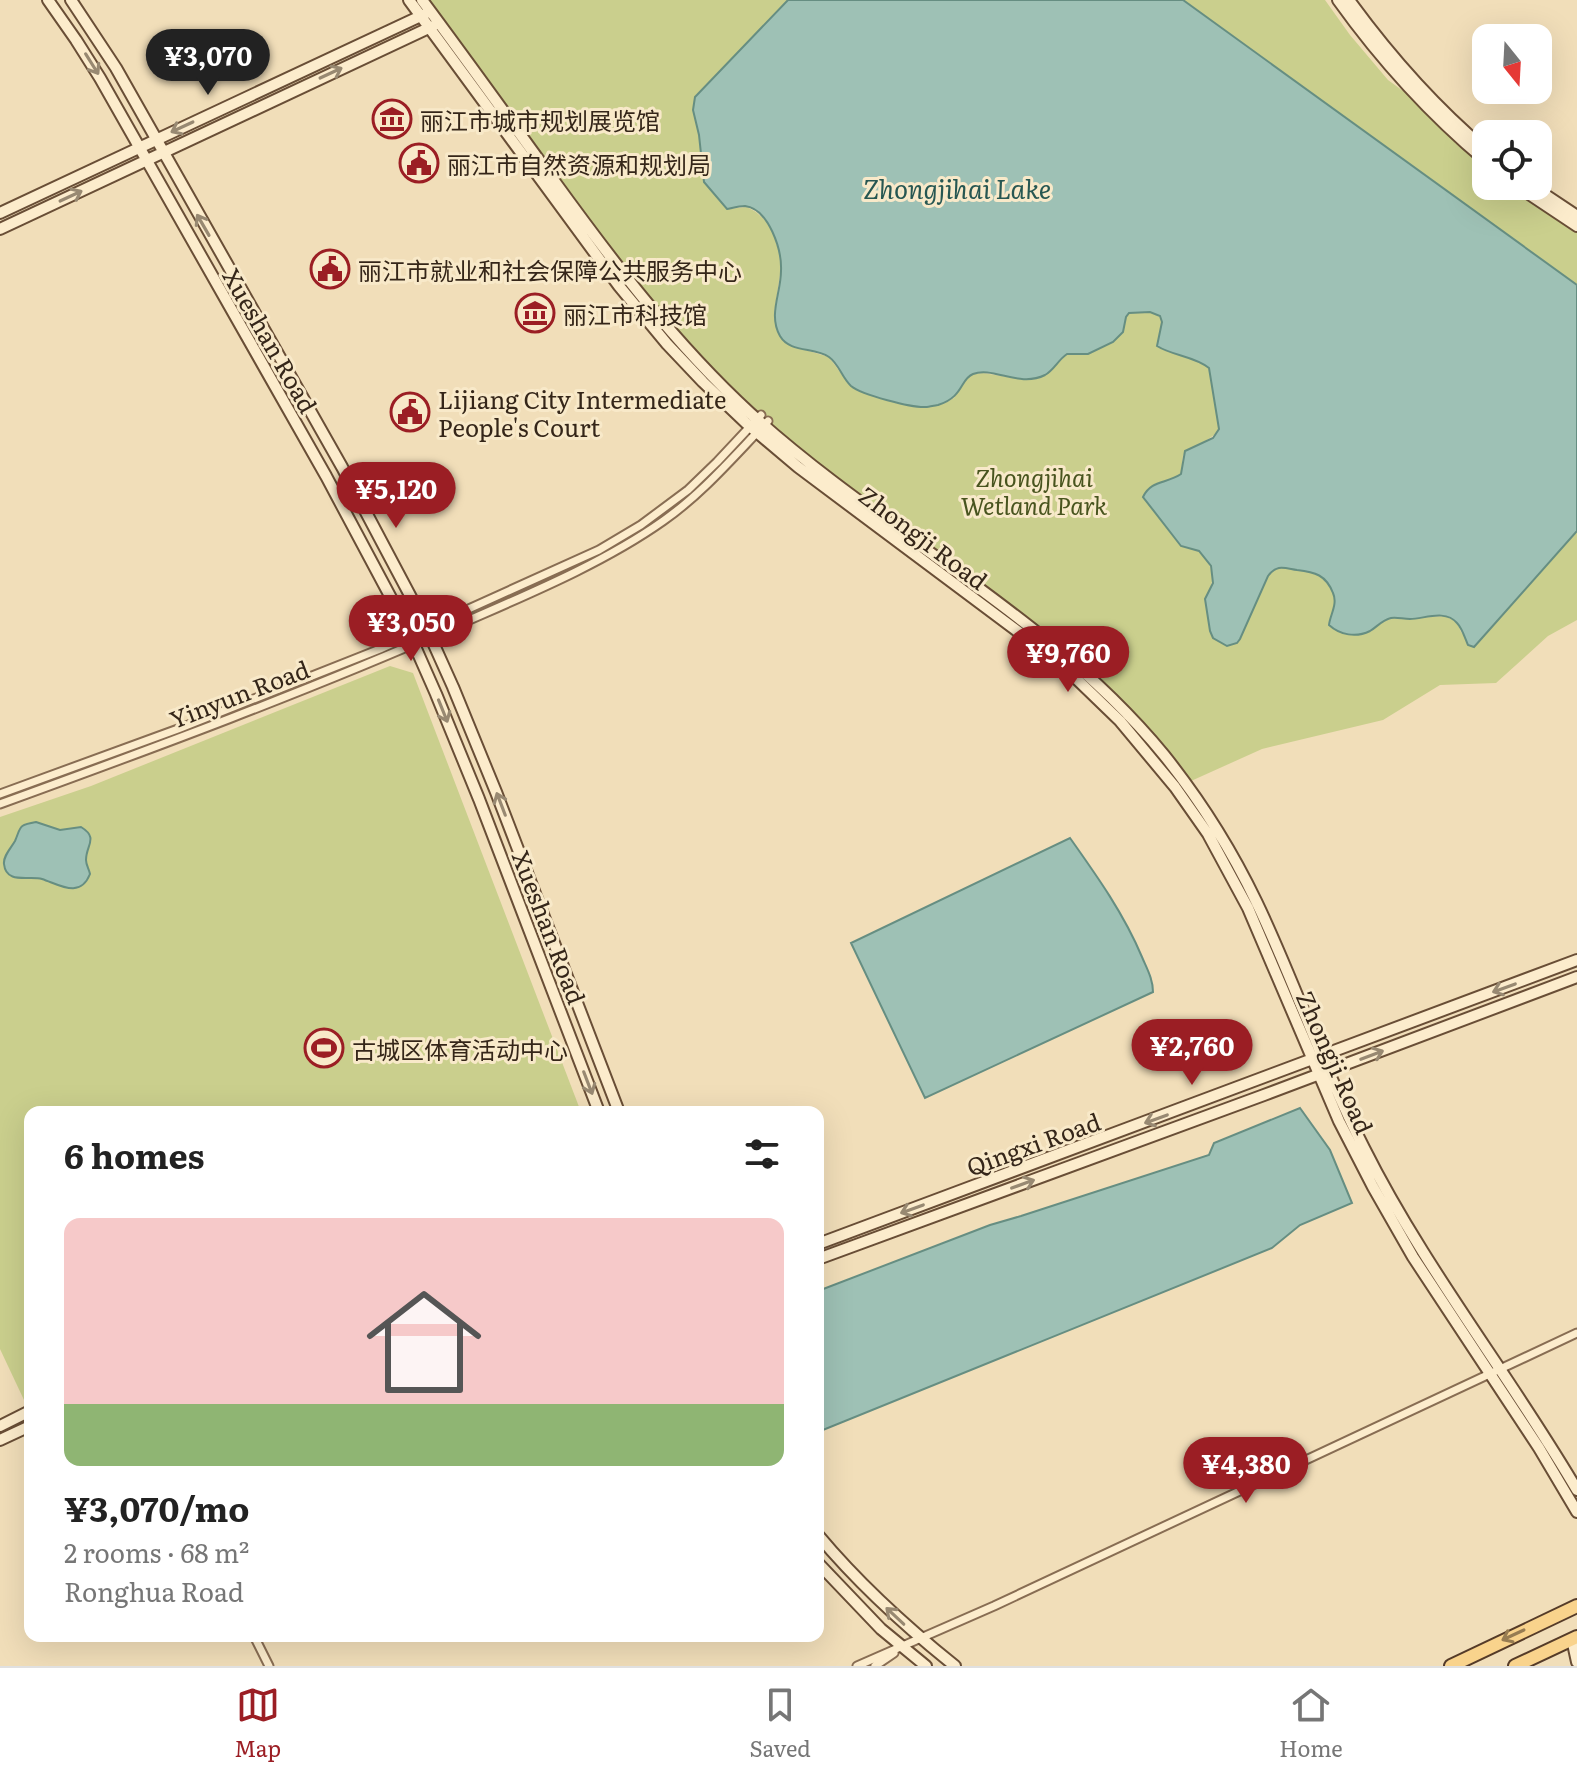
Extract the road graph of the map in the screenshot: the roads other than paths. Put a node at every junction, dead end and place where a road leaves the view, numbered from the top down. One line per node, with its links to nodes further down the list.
1 (48, 0): 11 (street, Xueshan Road, one-way to 11)
2 (71, 0): 10 (street, Xueshan Road)
3 (409, 0): 7 (street, Zhongji Road)
4 (422, 0): 7 (street, Zhongji Road)
5 (1338, 0): 12 (street)
6 (1349, 0): 9 (street)
7 (425, 13): 8 (street, Zhongji Road); 10 (street, one-way to 10)
8 (434, 25): 13 (street, one-way to 8); 21 (street, Zhongji Road)
9 (1472, 137)
10 (156, 140): 11 (street); 13 (street, Xueshan Road)
11 (139, 148): 14 (street, Xueshan Road); 17 (street)
12 (1472, 149)
13 (163, 152): 14 (street); 22 (street, Xueshan Road, one-way to 13)
14 (146, 160): 20 (street, one-way to 14); 23 (street, Xueshan Road)
15 (1552, 199): 18 (street)
16 (1538, 200): 19 (street)
17 (0, 213)
18 (1577, 216)
19 (1577, 226)
20 (0, 229)
21 (759, 423): 22 (street, Yinyun Road); 28 (street, Zhongji Road)
22 (429, 633): 23 (street, Yinyun Road); 31 (street, Xueshan Road, one-way to 22)
23 (412, 640): 24 (street, Yinyun Road); 25 (street, Yinyun Road); 30 (street, Xueshan Road, one-way to 30)
24 (0, 794)
25 (0, 804)
26 (1577, 960): 28 (street, Qingxi Road, one-way to 28)
27 (1577, 977): 29 (street, Qingxi Road, one-way to 27)
28 (1318, 1058): 29 (street, Zhongji Road); 32 (street, Qingxi Road, one-way to 32)
29 (1324, 1073): 33 (street, Qingxi Road, one-way to 29); 35 (street, Zhongji Road)
30 (597, 1106)
31 (617, 1106)
32 (824, 1242)
33 (824, 1257)
34 (1577, 1333): 35 (street)
35 (1495, 1372): 40 (street, Zhongji Road); 41 (street, Zhongji Road); 46 (street)
36 (24, 1414): 37 (street)
37 (0, 1426)
38 (24, 1429): 39 (street)
39 (0, 1440)
40 (1577, 1490)
41 (1577, 1512)
42 (824, 1542): 46 (street, one-way to 42)
43 (824, 1569): 48 (street)
44 (1577, 1606): 55 (main road, one-way to 55)
45 (1574, 1638): 49 (street); 56 (main road)
46 (921, 1639): 48 (street); 54 (street)
47 (257, 1642): 50 (street)
48 (903, 1647): 51 (street); 52 (street); 53 (street)
49 (1576, 1664)
50 (269, 1666)
51 (857, 1666)
52 (875, 1666)
53 (926, 1666)
54 (955, 1666)
55 (1451, 1666)
56 (1515, 1666)

